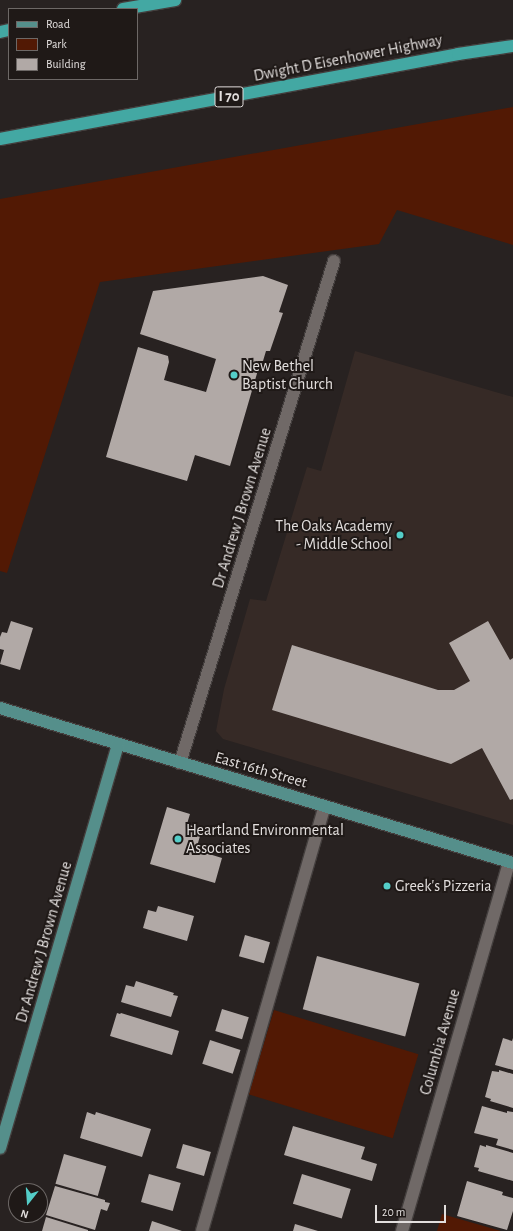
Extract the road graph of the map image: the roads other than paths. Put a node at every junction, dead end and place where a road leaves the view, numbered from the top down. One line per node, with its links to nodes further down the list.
1 (175, 0): 2 (highway)
2 (129, 8)
3 (513, 46): 5 (highway, Dwight D Eisenhower Highway / I 70)
4 (513, 50): 5 (highway)
5 (458, 54): 6 (highway, Dwight D Eisenhower Highway / I 70)
6 (0, 139)
7 (334, 261): 10 (street, Dr Andrew J Brown Avenue)
8 (0, 708): 9 (main road, East 16th Street)
9 (118, 744): 10 (main road, East 16th Street); 13 (main road, Dr Andrew J Brown Avenue)
10 (180, 763): 11 (main road, East 16th Street)
11 (325, 806): 12 (main road, East 16th Street); 14 (street)
12 (511, 862): 15 (street, Columbia Avenue)
13 (0, 1148)
14 (202, 1231)
15 (402, 1231)

